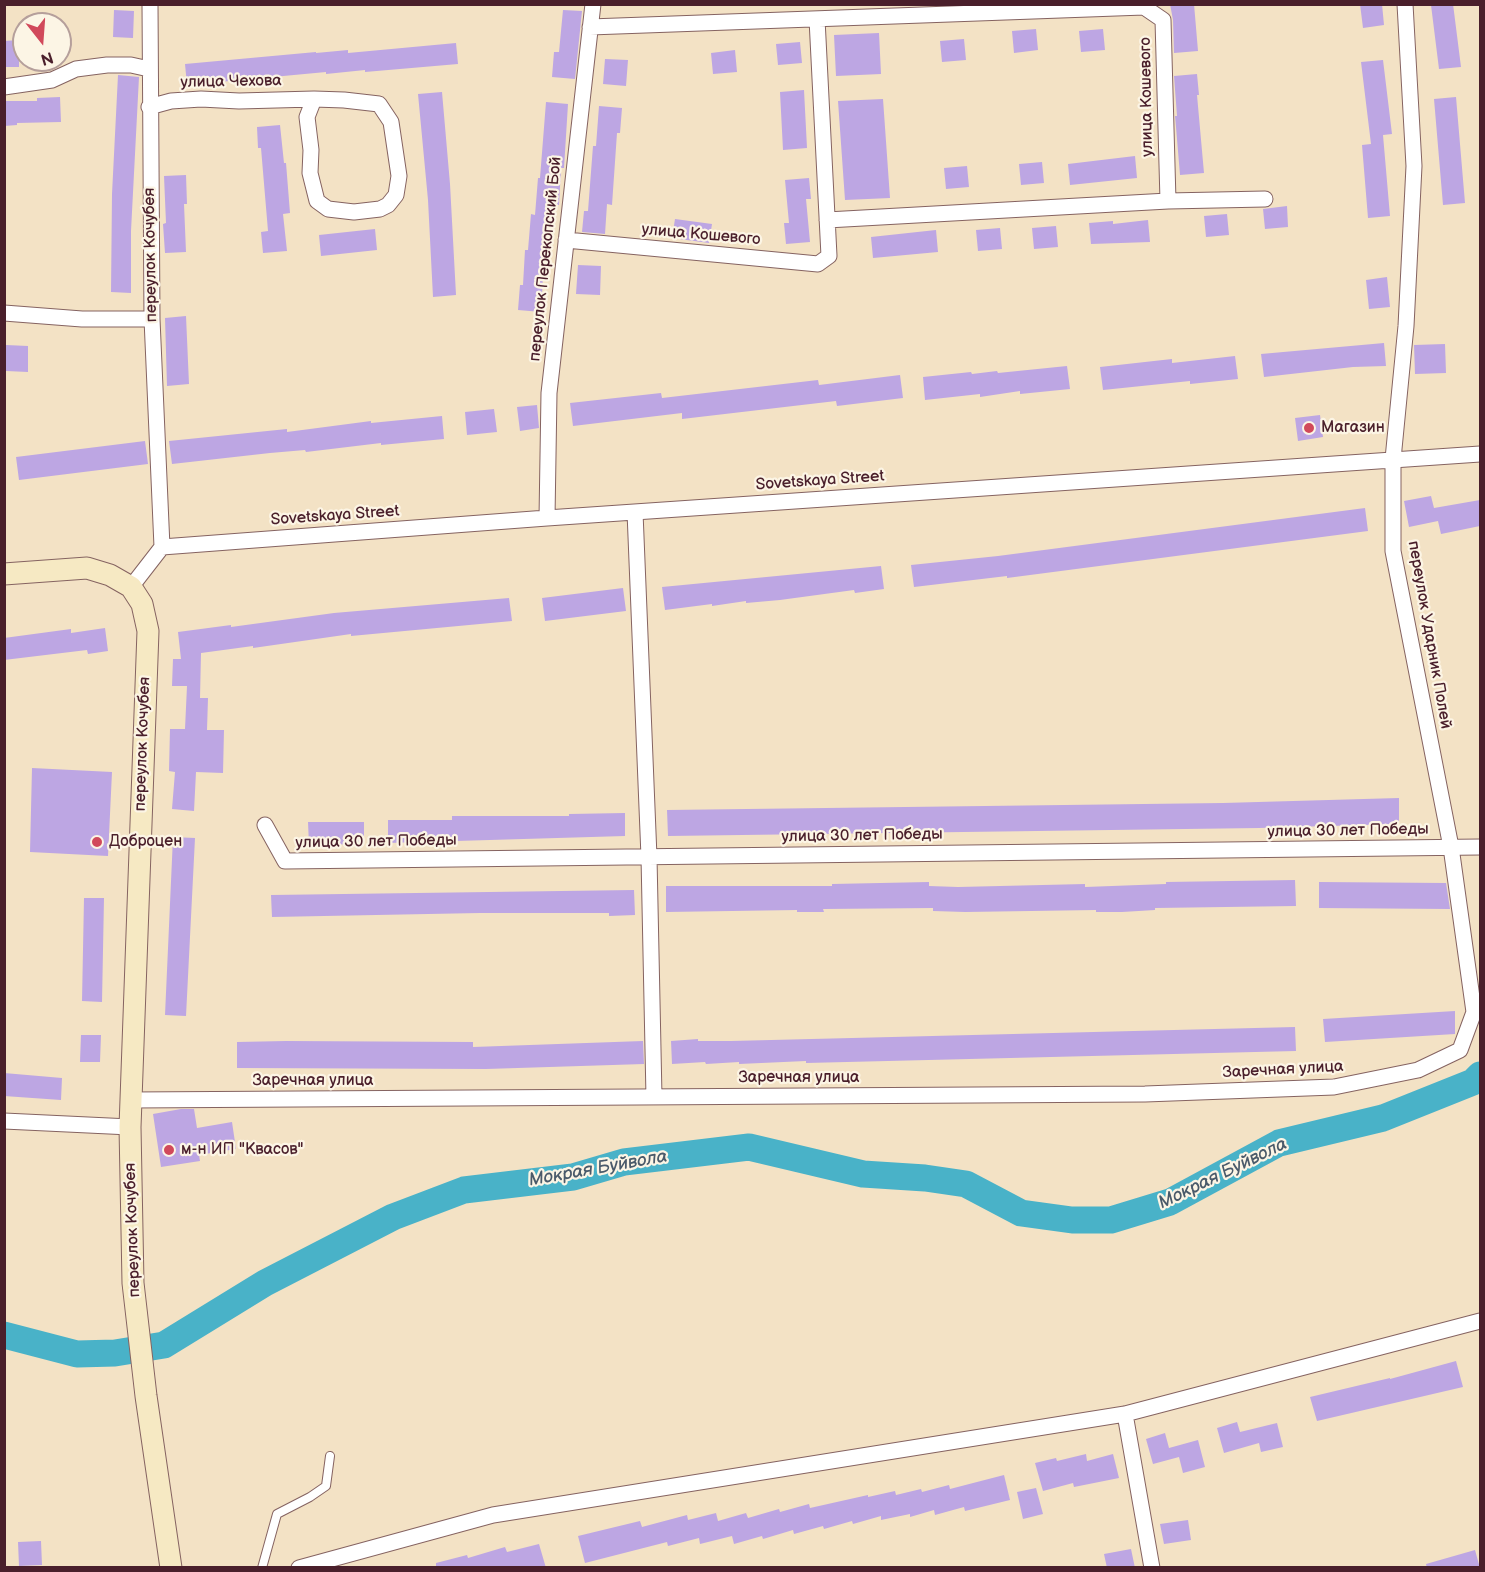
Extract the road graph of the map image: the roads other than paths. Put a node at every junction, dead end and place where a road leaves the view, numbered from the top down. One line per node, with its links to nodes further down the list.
1 (150, 4): 6 (street, переулок Кочубея)
2 (593, 4): 5 (street, переулок Перекопский Бой)
3 (1405, 4): 17 (street, переулок Ударник Полей)
4 (817, 19): 5 (street, улица Кошевого); 11 (street, улица Кошевого); 12 (street, улица Кошевого)
5 (590, 27): 13 (street, переулок Перекопский Бой)
6 (149, 69): 7 (street); 9 (street, переулок Кочубея)
7 (4, 87)
8 (314, 99): 8 (street, улица Чехова); 9 (street, улица Чехова)
9 (149, 107): 15 (street, переулок Кочубея)
10 (1265, 199): 11 (street)
11 (1168, 201): 12 (street)
12 (827, 220): 13 (street, улица Кошевого)
13 (566, 240): 19 (street, переулок Перекопский Бой)
14 (4, 313): 15 (street)
15 (152, 319): 20 (street, переулок Кочубея)
16 (1480, 454): 17 (street, Sovetskaya Street)
17 (1393, 459): 18 (street, Sovetskaya Street); 24 (street, переулок Ударник Полей)
18 (635, 512): 19 (street, Sovetskaya Street); 26 (street)
19 (546, 518): 20 (street, Sovetskaya Street)
20 (162, 547): 22 (street)
21 (4, 574): 22 (main road)
22 (131, 587): 29 (main road, переулок Кочубея)
23 (265, 825): 26 (street, улица 30 лет Победы)
24 (1451, 847): 25 (street, улица 30 лет Победы); 26 (street, улица 30 лет Победы); 27 (street, переулок Ударник Полей)
25 (1480, 847)
26 (649, 857): 28 (street)
27 (1460, 1050): 28 (street, Заречная улица)
28 (654, 1097): 29 (street, Заречная улица)
29 (131, 1100): 31 (main road, переулок Кочубея)
30 (4, 1121): 31 (street)
31 (130, 1127): 35 (main road, переулок Кочубея)
32 (1480, 1321): 33 (street)
33 (1125, 1414): 37 (street); 38 (street)
34 (330, 1455): 36 (lane)
35 (171, 1568)
36 (262, 1568)
37 (299, 1568)
38 (1152, 1568)

